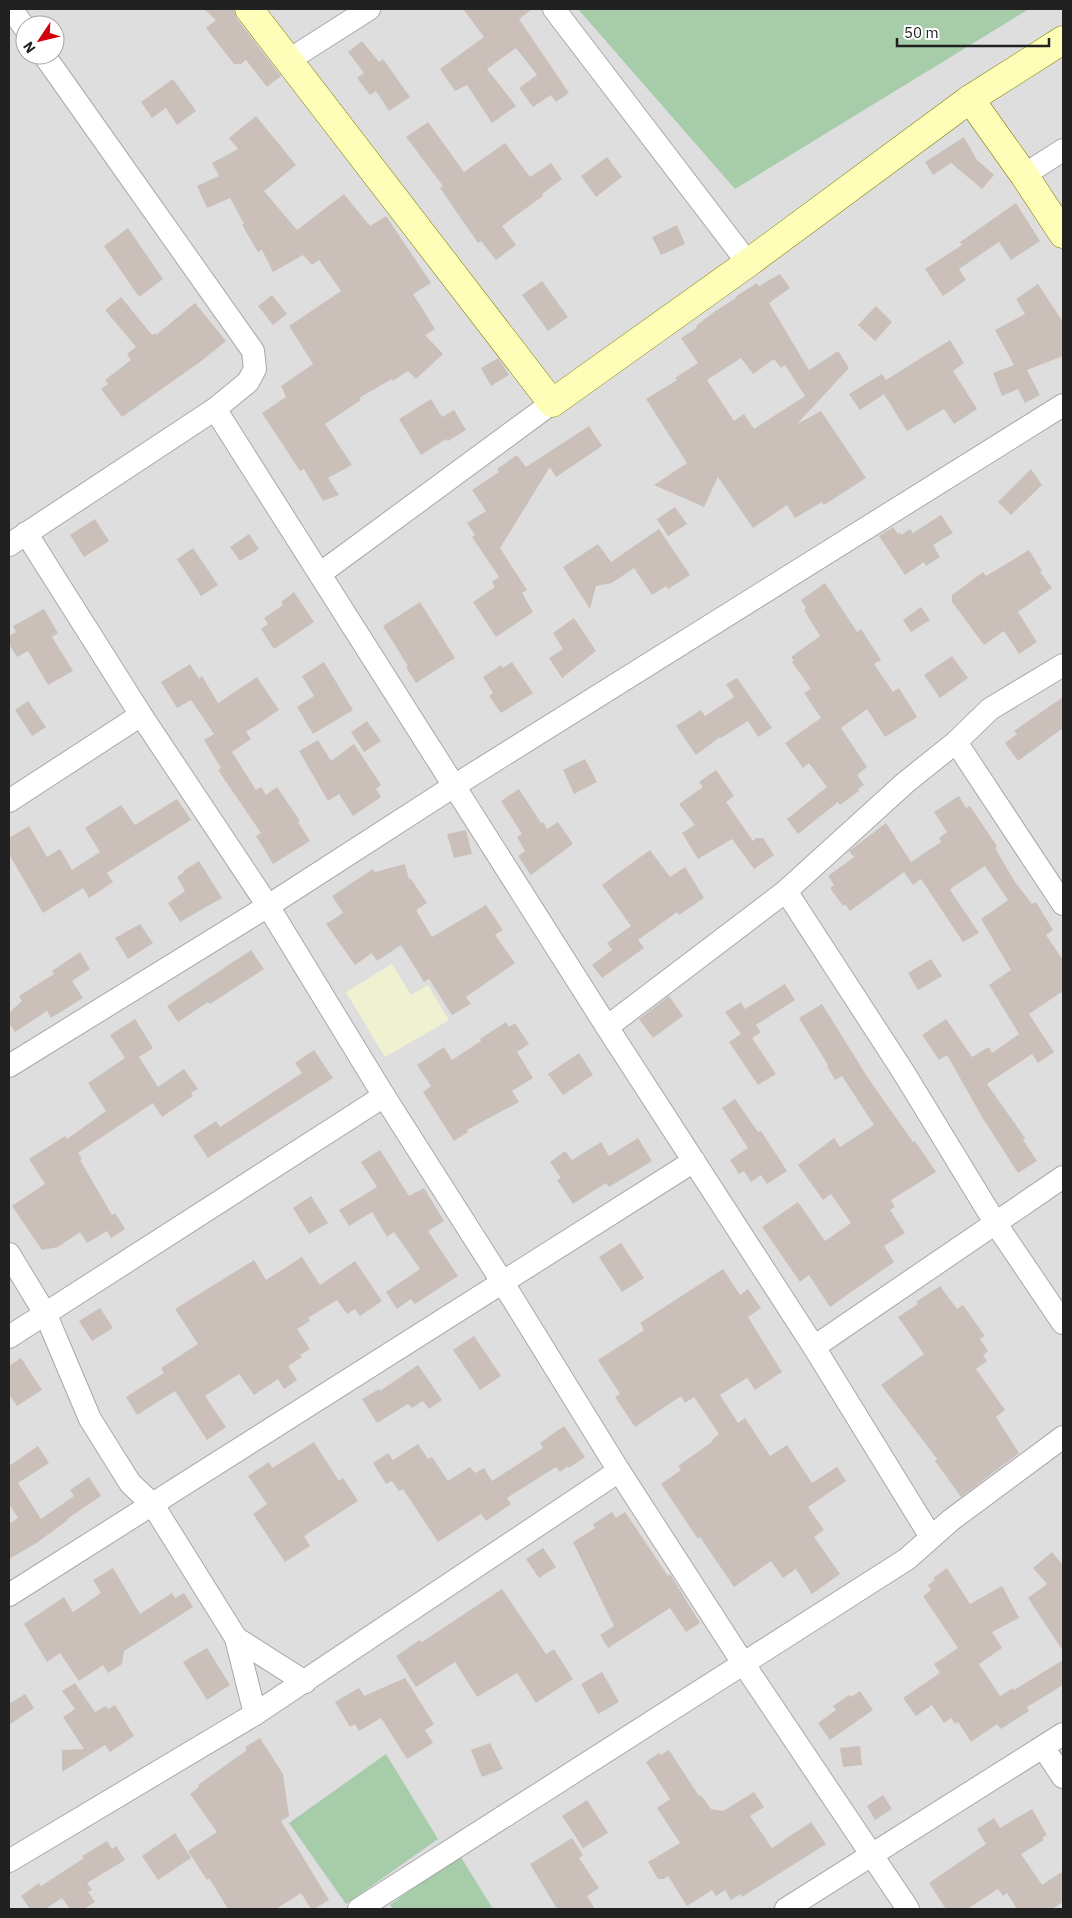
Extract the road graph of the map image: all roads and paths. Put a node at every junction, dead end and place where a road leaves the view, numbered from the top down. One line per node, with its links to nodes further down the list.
1 (249, 9): 5 (street)
2 (369, 9): 5 (street)
3 (554, 9): 11 (street)
4 (1063, 40): 7 (street)
5 (289, 60): 12 (street)
6 (51, 65): 14 (street)
7 (970, 99): 9 (street); 11 (street)
8 (1063, 150): 9 (street)
9 (1024, 175): 10 (street)
10 (1063, 234)
11 (748, 263): 12 (street)
12 (552, 403): 16 (street)
13 (1063, 405): 20 (street)
14 (215, 409): 15 (street); 16 (street)
15 (17, 539): 18 (street)
16 (320, 573): 20 (street)
17 (1063, 665): 19 (street)
18 (141, 715): 21 (street); 24 (street)
19 (956, 742): 22 (street); 23 (street)
20 (454, 786): 24 (street); 25 (street)
21 (9, 801)
22 (786, 891): 25 (street); 30 (street)
23 (1063, 904)
24 (268, 906): 26 (street); 27 (street)
25 (607, 1027): 28 (street)
26 (9, 1066)
27 (384, 1096): 32 (street); 33 (street)
28 (694, 1162): 32 (street); 36 (street)
29 (1063, 1177): 30 (street)
30 (996, 1224): 34 (street); 36 (street)
31 (9, 1254): 33 (street)
32 (503, 1283): 38 (street); 39 (street)
33 (46, 1315): 35 (street); 39 (street)
34 (1063, 1323)
35 (9, 1337)
36 (814, 1347): 40 (street)
37 (1063, 1437): 40 (street)
38 (619, 1471): 43 (street); 44 (street)
39 (153, 1506): 41 (street); 42 (street)
40 (931, 1537): 43 (street)
41 (9, 1595)
42 (236, 1638): 44 (street); 45 (street)
43 (743, 1663): 49 (street); 51 (street)
44 (305, 1682): 45 (street)
45 (255, 1714): 50 (street)
46 (1063, 1734): 47 (street)
47 (1043, 1747): 48 (street); 49 (street)
48 (1063, 1777)
49 (873, 1855): 52 (street); 53 (street)
50 (9, 1861)
51 (359, 1909)
52 (786, 1909)
53 (908, 1909)

